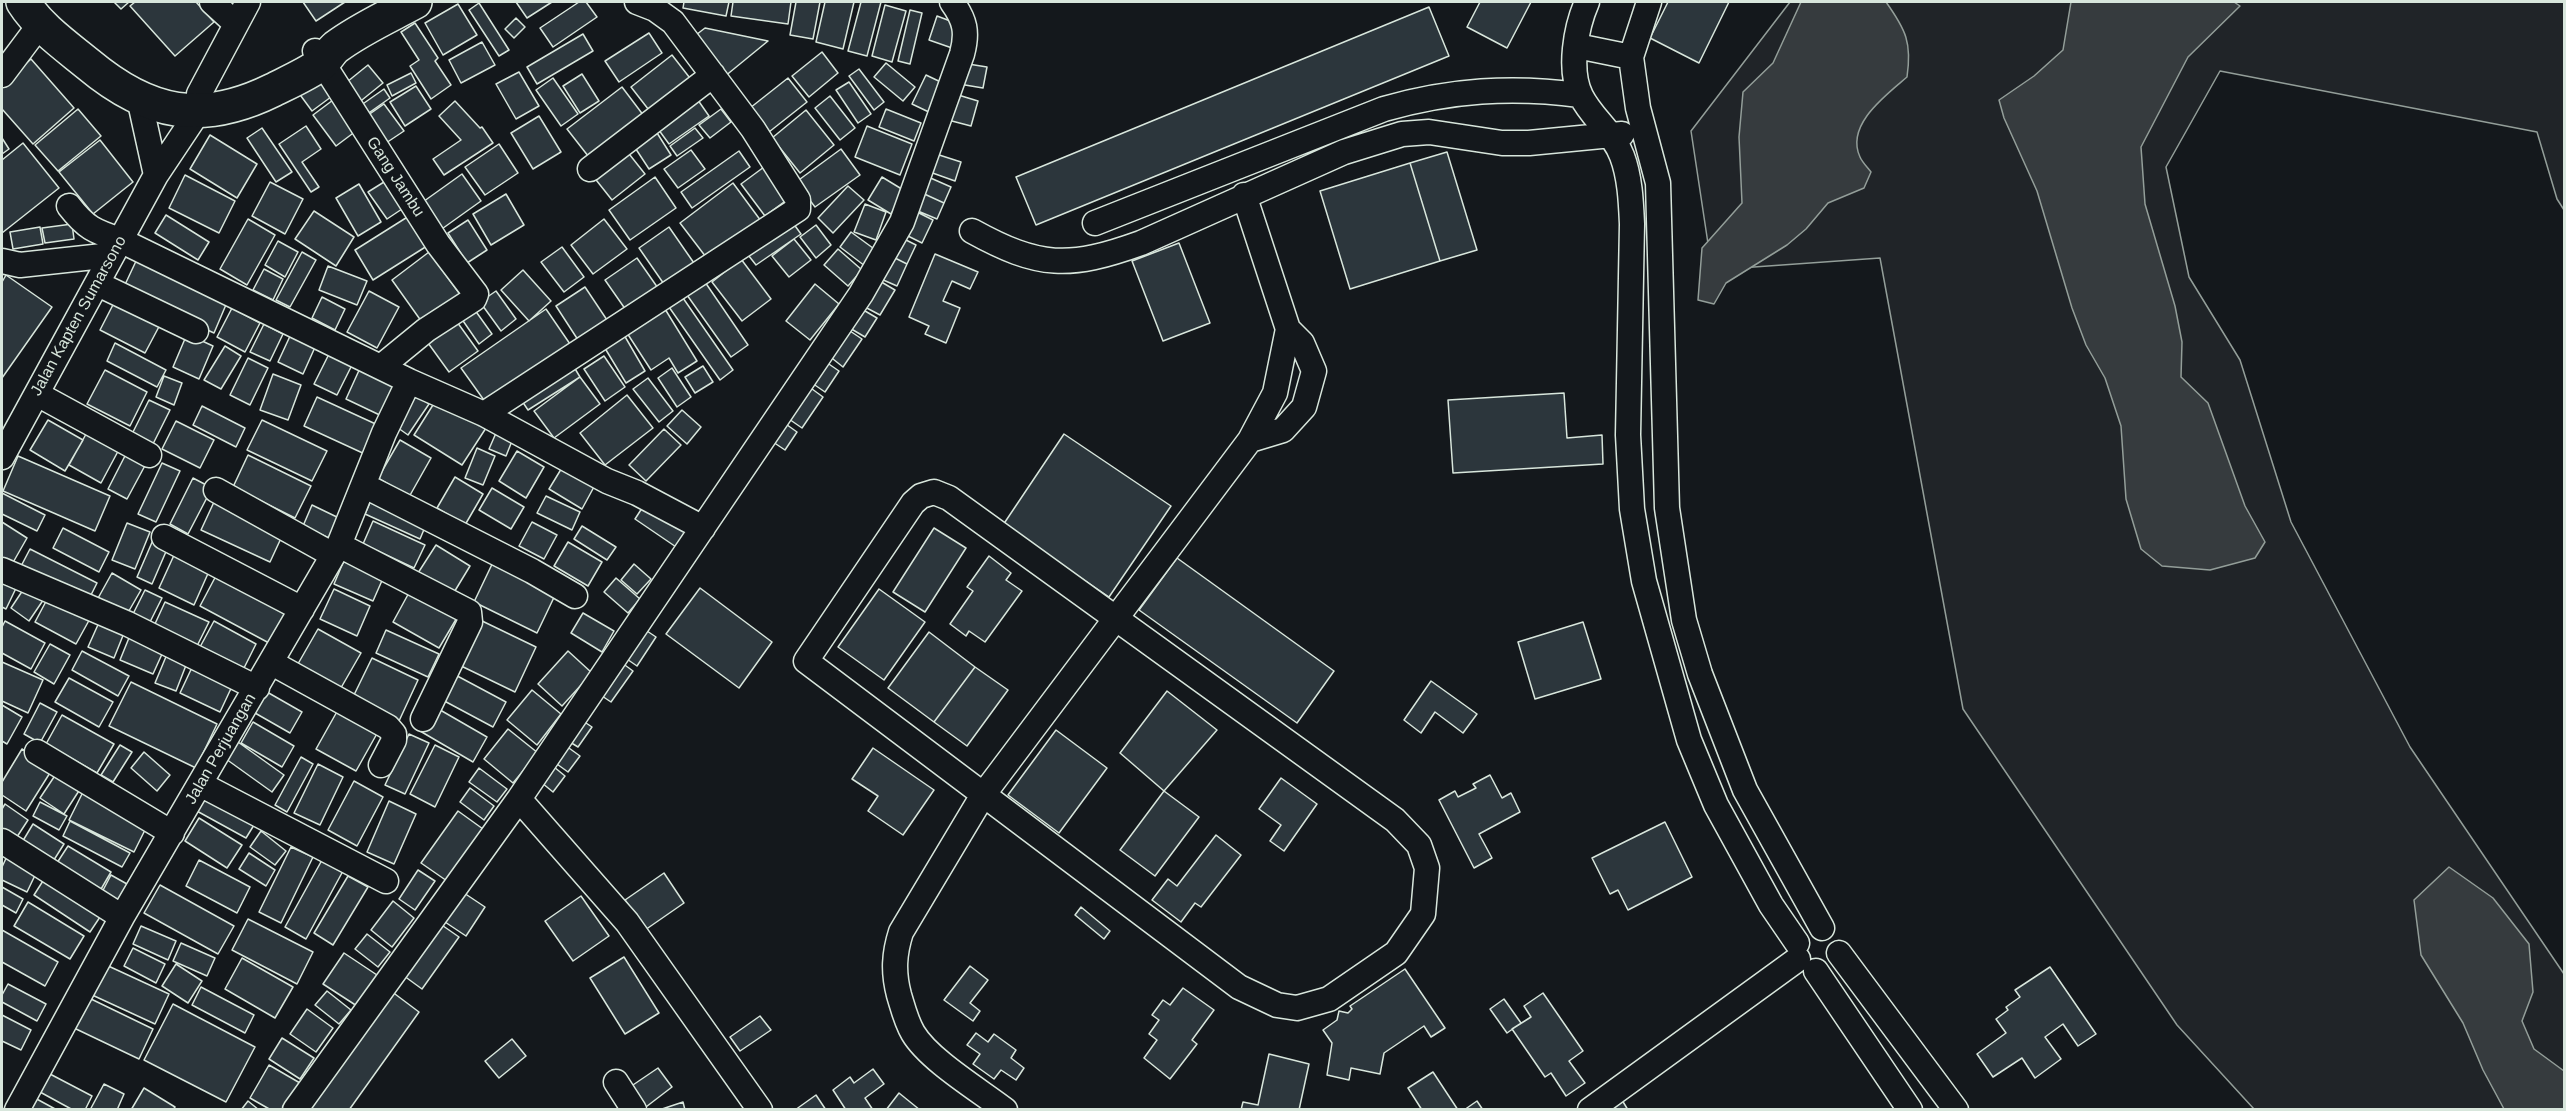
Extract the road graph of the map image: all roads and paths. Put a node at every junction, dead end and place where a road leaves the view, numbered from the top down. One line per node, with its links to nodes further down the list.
1 (213, 2): 9 (street)
2 (248, 2): 9 (street, Jalan Kapten Sumarsono)
3 (415, 2): 11 (highway)
4 (637, 2): 14 (street)
5 (952, 2): 40 (street)
6 (1587, 2): 10 (street)
7 (1649, 2): 12 (street)
8 (32, 9): 13 (street); 16 (highway); 17 (highway)
9 (236, 24): 17 (street, Jalan Kapten Sumarsono)
10 (1577, 46): 12 (street); 15 (street)
11 (324, 54): 17 (highway); 31 (street, Gang Jambu)
12 (1631, 57): 19 (street)
13 (2, 75)
14 (712, 75): 20 (street); 34 (street)
15 (1580, 95): 18 (street); 24 (street)
16 (139, 98): 17 (highway); 21 (street)
17 (198, 103): 21 (street, Jalan Kapten Sumarsono)
18 (1611, 133): 19 (street); 22 (street); 61 (street)
19 (1646, 136): 59 (street)
20 (590, 169)
21 (156, 175): 26 (street, Jalan Kapten Sumarsono)
22 (1244, 195): 25 (street); 29 (street)
23 (69, 206): 26 (street)
24 (1095, 223)
25 (972, 231)
26 (116, 247): 27 (street); 28 (street, Jalan Kapten Sumarsono); 31 (street)
27 (2, 261)
28 (98, 284): 30 (street); 33 (street, Jalan Kapten Sumarsono)
29 (1288, 329): 35 (street); 35 (street)
30 (196, 331)
31 (382, 366): 32 (street)
32 (409, 381): 34 (street); 38 (street, Jalan Perjuangan)
33 (37, 394): 36 (street); 37 (street, Jalan Kapten Sumarsono)
34 (484, 414): 40 (street)
35 (1250, 440): 46 (street)
36 (149, 455)
37 (2, 457)
38 (365, 486): 42 (street, Jalan Perjuangan); 44 (street)
39 (216, 490): 42 (street)
40 (703, 528): 54 (street)
41 (164, 537): 45 (street)
42 (336, 550): 45 (street, Jalan Perjuangan); 49 (street)
43 (2, 570): 48 (street)
44 (575, 596)
45 (302, 609): 47 (street, Jalan Perjuangan)
46 (1115, 618): 53 (street); 53 (street); 53 (street)
47 (272, 663): 48 (street, Jalan Perjuangan); 51 (street)
48 (257, 688): 52 (street, Jalan Perjuangan)
49 (423, 719)
50 (37, 752): 55 (street)
51 (381, 765)
52 (200, 784): 55 (street, Jalan Perjuangan); 57 (street)
53 (983, 795): 67 (street)
54 (519, 799): 64 (street); 66 (street)
55 (172, 833): 58 (street, Jalan Perjuangan)
56 (2, 841): 58 (street)
57 (386, 881)
58 (122, 916): 63 (street, Jalan Perjuangan)
59 (1822, 928): 60 (street); 61 (street)
60 (1839, 953): 61 (street); 70 (street)
61 (1804, 957): 68 (street); 69 (street)
62 (616, 1082): 65 (street)
63 (17, 1110)
64 (295, 1110)
65 (634, 1110)
66 (760, 1110)
67 (1005, 1110)
68 (1590, 1110)
69 (1910, 1110)
70 (1956, 1110)

